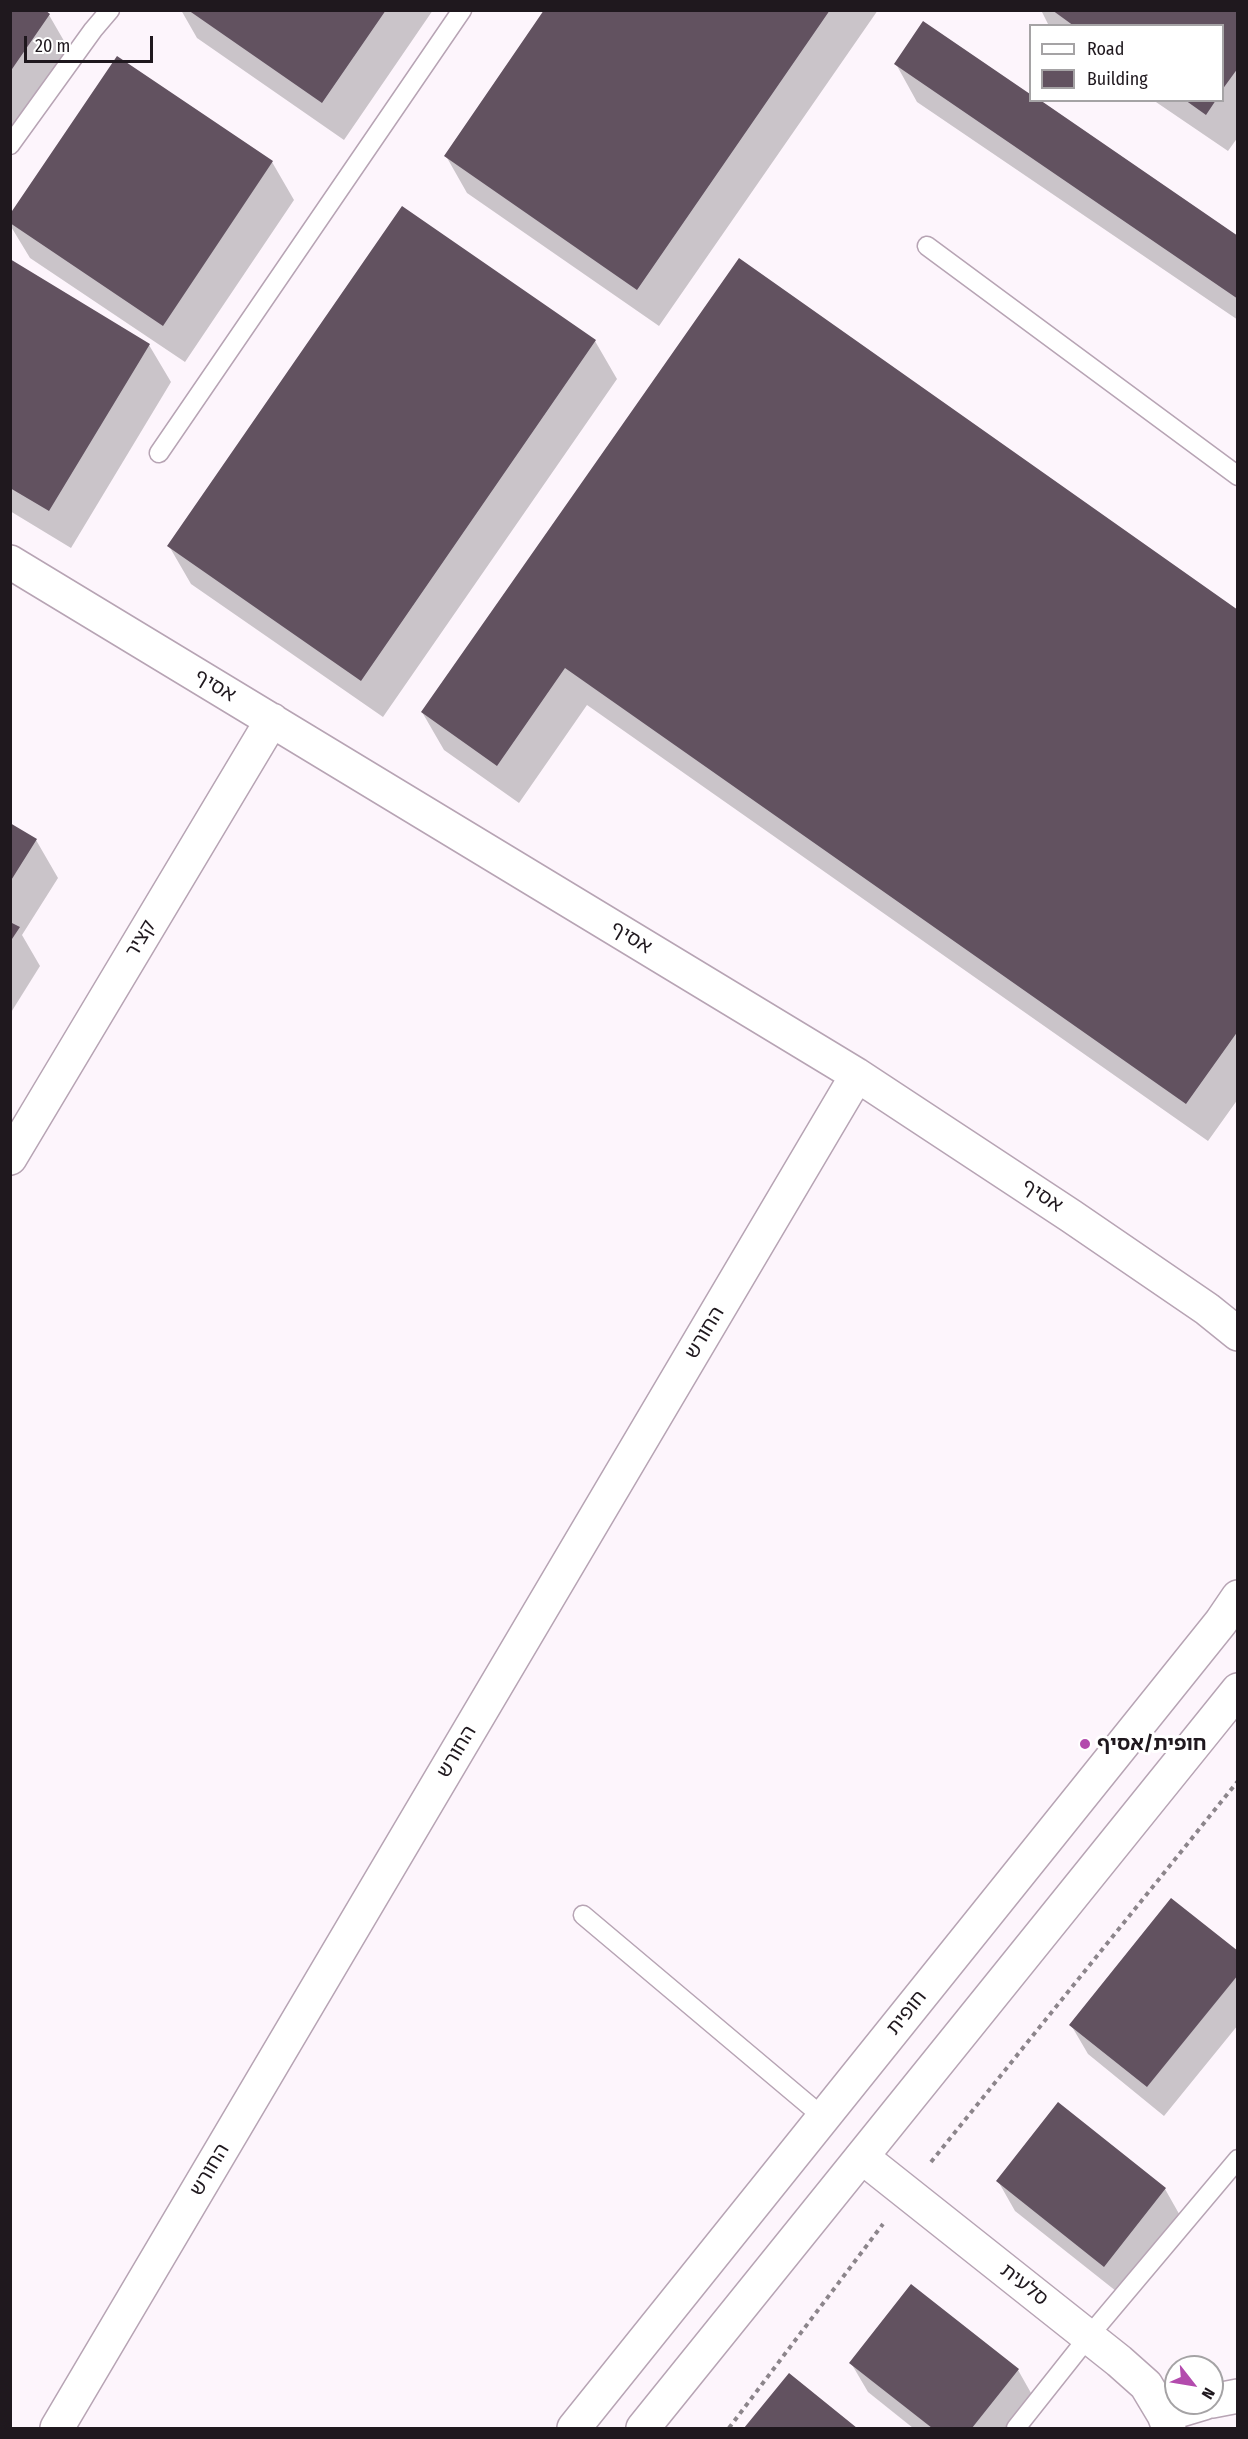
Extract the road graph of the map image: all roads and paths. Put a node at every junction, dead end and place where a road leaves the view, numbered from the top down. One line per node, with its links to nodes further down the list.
1 (111, 10): 3 (lane)
2 (462, 10): 5 (lane)
3 (10, 145)
4 (927, 246): 6 (lane)
5 (159, 453)
6 (1238, 476)
7 (10, 562): 8 (street, אסיף)
8 (272, 720): 9 (street, אסיף); 10 (street, קציר)
9 (857, 1075): 11 (street, אסיף); 23 (street, החורש)
10 (10, 1158)
11 (1238, 1334)
12 (1238, 1596): 16 (street, חופית)
13 (1238, 1690): 17 (street)
14 (1238, 1781): 19 (path)
15 (583, 1915): 16 (lane)
16 (824, 2117): 24 (street, חופית)
17 (862, 2157): 19 (street, סלעית); 25 (street)
18 (1238, 2158): 20 (lane)
19 (906, 2193): 20 (street, סלעית); 26 (path)
20 (1089, 2336): 22 (street, סלעית); 27 (lane)
21 (1180, 2415): 22 (street)
22 (1166, 2422)
23 (57, 2428)
24 (574, 2428)
25 (643, 2428)
26 (729, 2428)
27 (1016, 2428)

